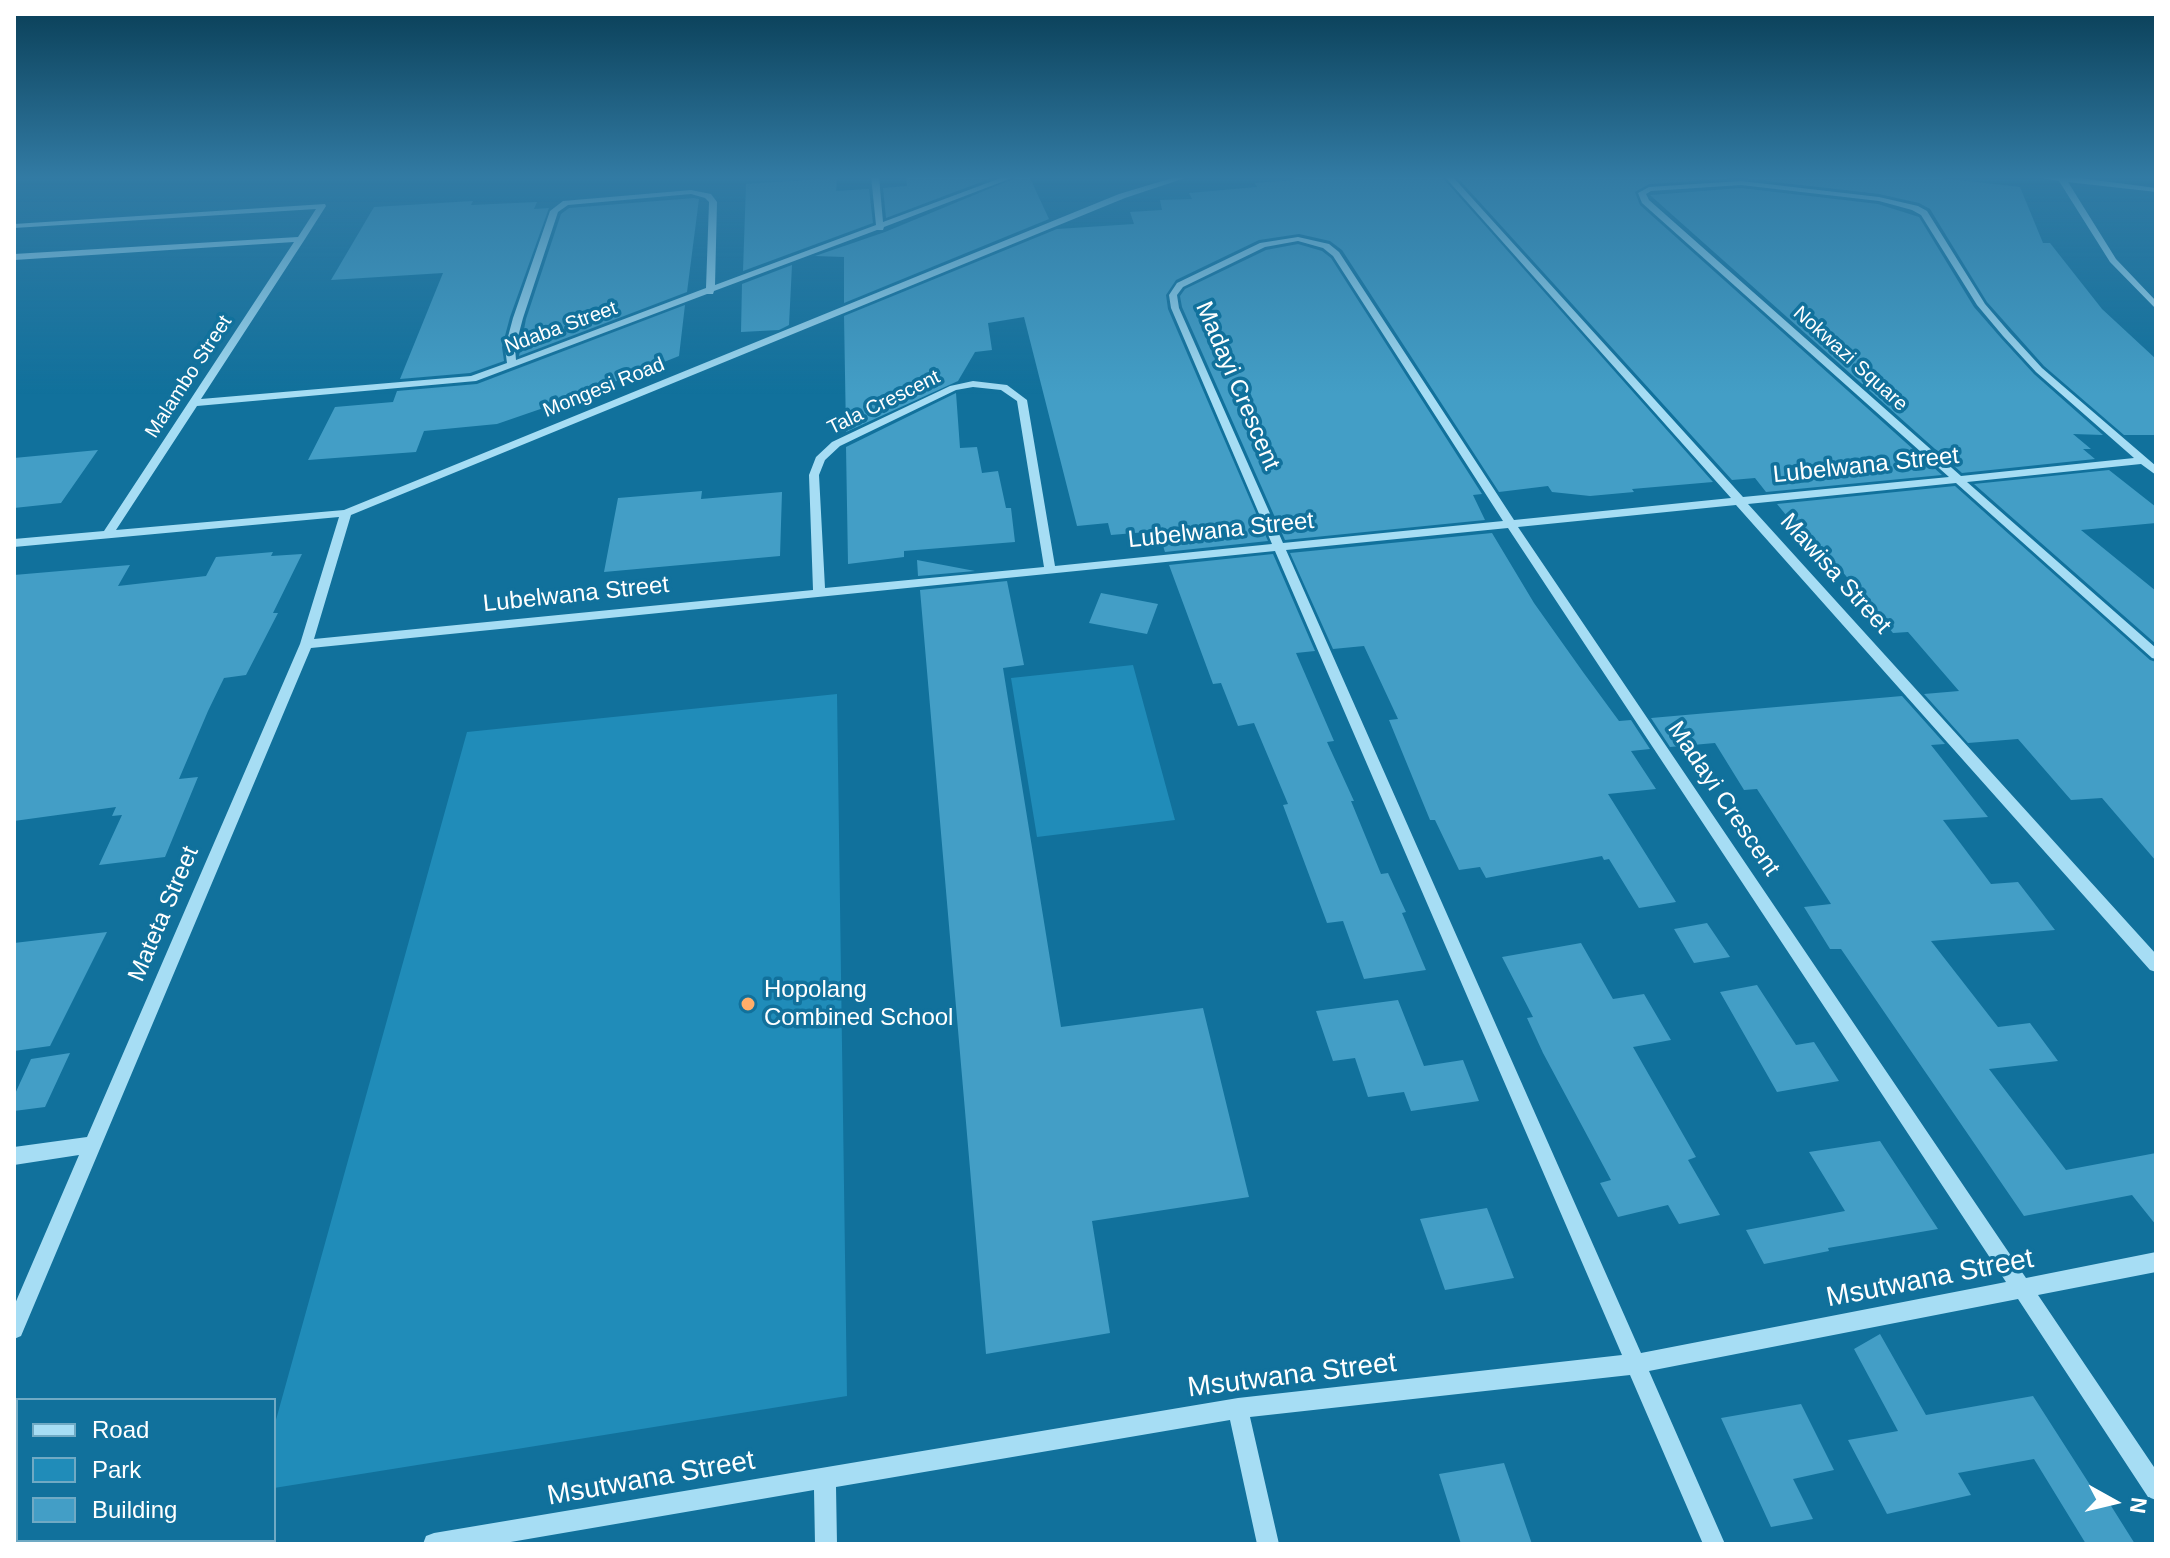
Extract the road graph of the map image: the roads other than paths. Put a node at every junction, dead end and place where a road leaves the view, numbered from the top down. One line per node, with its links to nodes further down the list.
1 (146, 249): 13 (street)
2 (295, 249): 17 (street, Malambo Street)
3 (541, 249): 16 (street)
4 (711, 249): 14 (street)
5 (825, 249): 14 (street, Ndaba Street)
6 (994, 249): 22 (street, Mongesi Road)
7 (1259, 249): 26 (street, Madayi Crescent)
8 (1327, 249): 23 (street, Madayi Crescent)
9 (1513, 249): 21 (street, Mawisa Street)
10 (1699, 249): 20 (street, Nokwazi Square)
11 (1946, 249): 18 (street, Nokwazi Square)
12 (2106, 249): 15 (street)
13 (14, 257)
14 (710, 292): 16 (street, Ndaba Street)
15 (2156, 306)
16 (512, 366): 17 (street, Ndaba Street)
17 (193, 403): 24 (street, Malambo Street)
18 (2141, 461): 19 (street, Nokwazi Square); 20 (street, Lubelwana Street)
19 (2156, 472)
20 (1958, 479): 21 (street, Lubelwana Street); 30 (street, Nokwazi Square)
21 (1740, 501): 23 (street, Lubelwana Street); 31 (street, Mawisa Street)
22 (346, 513): 24 (street, Mongesi Road); 29 (street, Mateta Street)
23 (1511, 524): 26 (street, Lubelwana Street); 35 (street, Madayi Crescent)
24 (107, 535): 25 (street, Mongesi Road)
25 (14, 543)
26 (1280, 547): 27 (street, Lubelwana Street); 37 (street, Madayi Crescent)
27 (1050, 570): 28 (street, Lubelwana Street); 28 (street, Tala Crescent)
28 (819, 593): 29 (street, Lubelwana Street)
29 (306, 644): 32 (street, Mateta Street)
30 (2156, 655)
31 (2156, 965)
32 (92, 1145): 33 (street); 36 (street, Mateta Street)
33 (14, 1156)
34 (2156, 1262): 35 (street, Msutwana Street)
35 (2023, 1291): 37 (street, Msutwana Street); 40 (street, Madayi Crescent)
36 (14, 1329)
37 (1635, 1364): 38 (street, Msutwana Street); 44 (street, Madayi Crescent)
38 (1238, 1408): 39 (street, Msutwana Street); 43 (street)
39 (825, 1477): 41 (street, Msutwana Street); 42 (street)
40 (2156, 1489)
41 (434, 1544)
42 (826, 1544)
43 (1268, 1544)
44 (1714, 1544)

